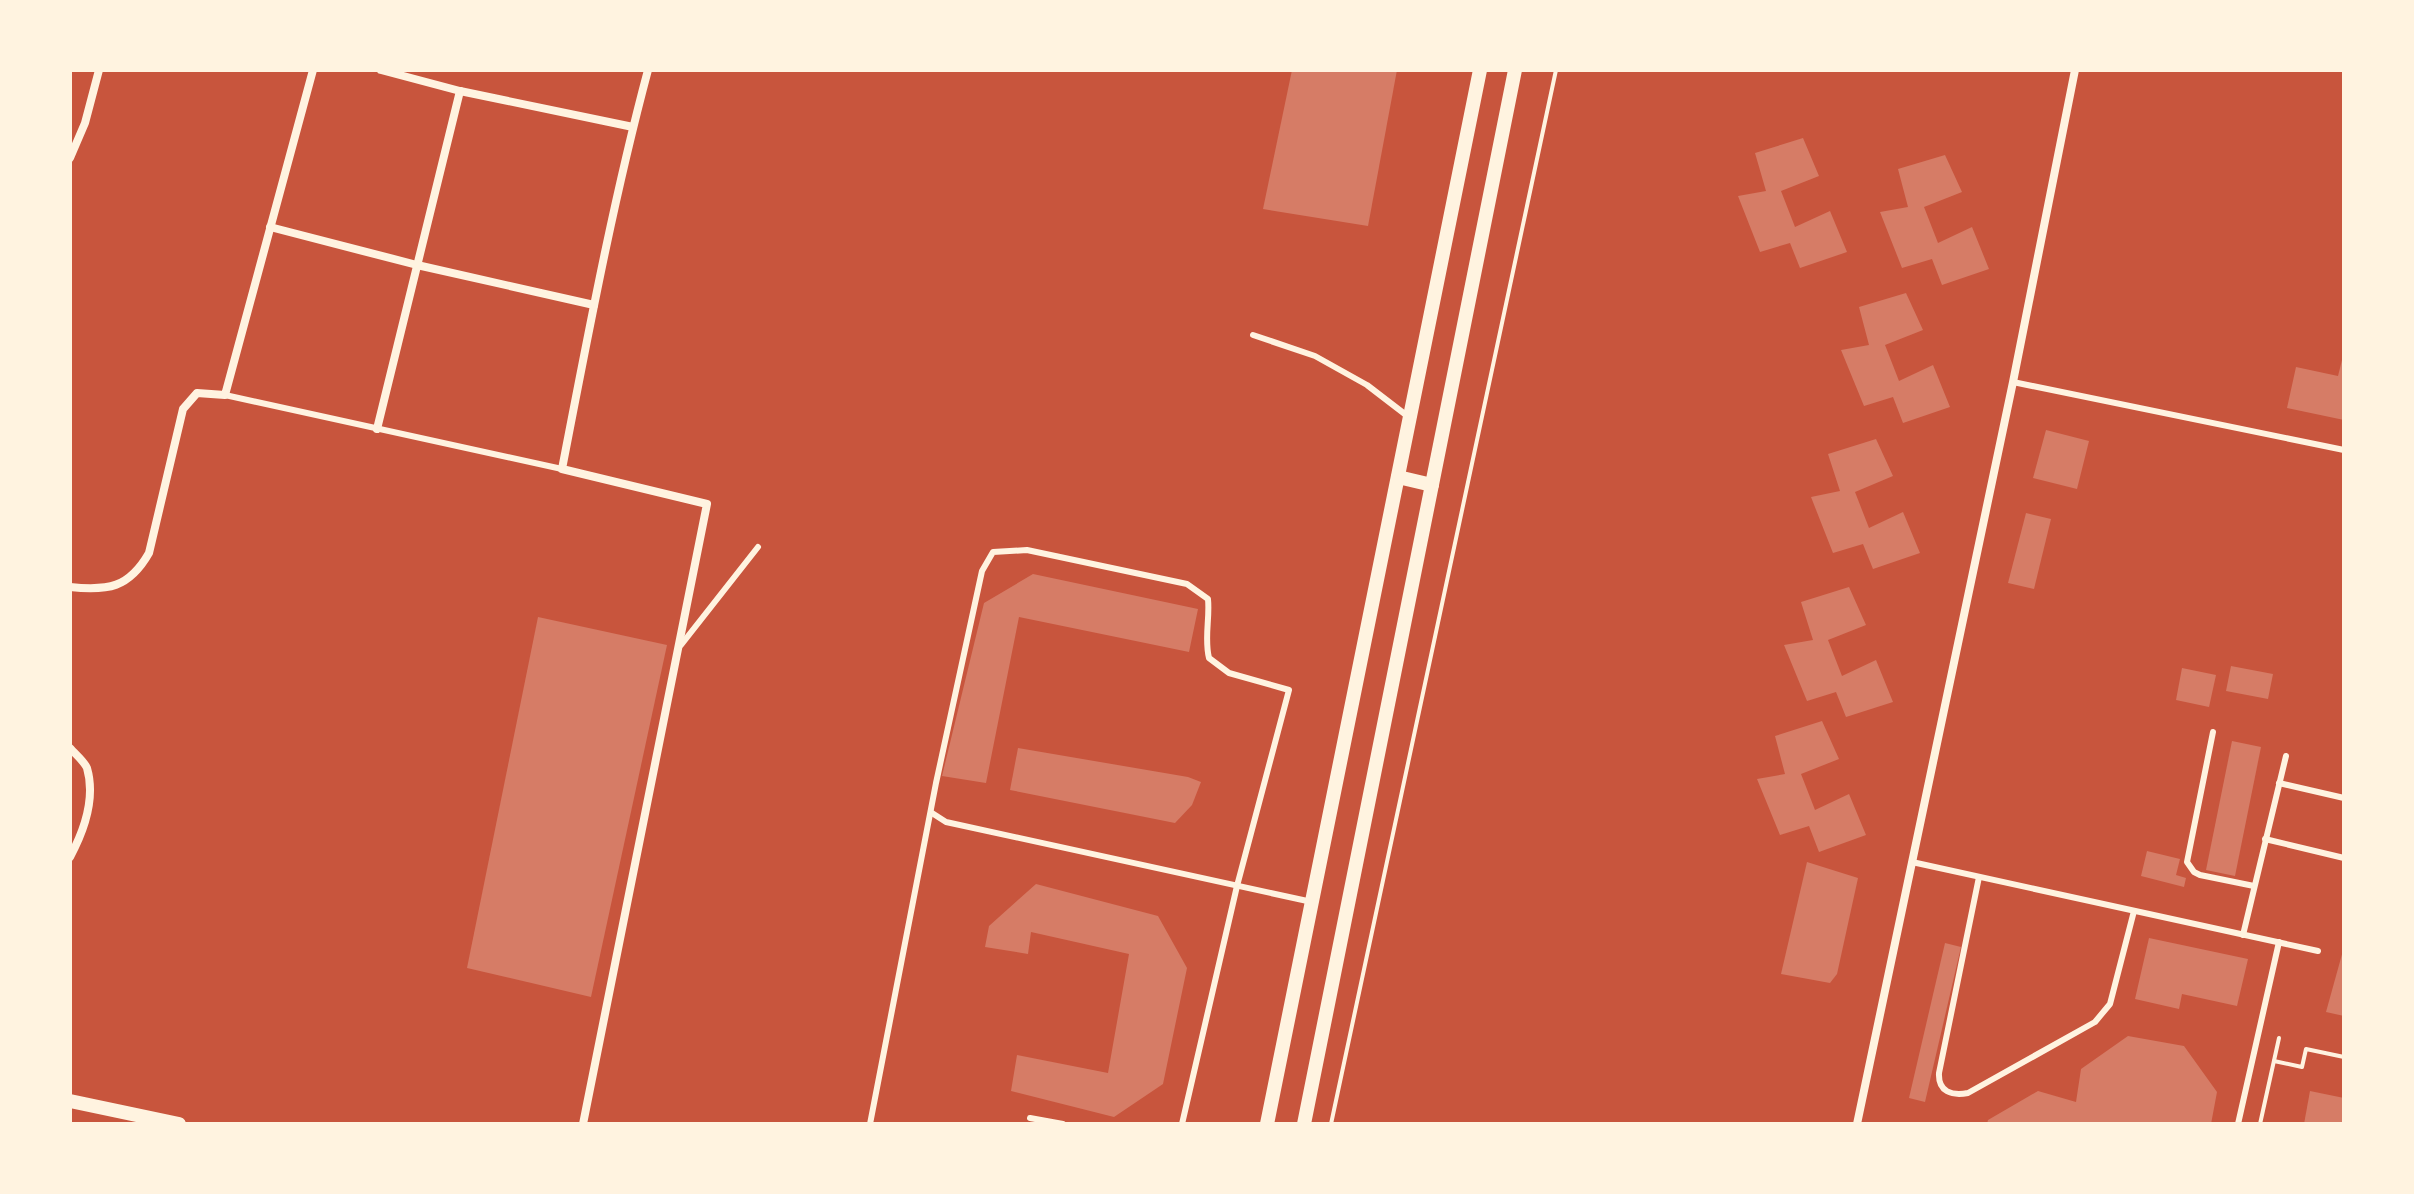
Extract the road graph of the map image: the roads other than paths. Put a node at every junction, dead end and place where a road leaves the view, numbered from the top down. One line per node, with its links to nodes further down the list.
1 (99, 70): 10 (street)
2 (313, 70): 11 (street)
3 (381, 70): 8 (street)
4 (648, 70): 9 (street)
5 (1480, 70): 17 (street)
6 (1515, 70): 22 (street)
7 (2075, 70): 15 (street)
8 (460, 91): 9 (street); 12 (street)
9 (633, 127): 13 (street)
10 (70, 158)
11 (270, 227): 12 (street); 16 (street)
12 (417, 265): 13 (street); 18 (street)
13 (594, 305): 20 (street)
14 (1253, 335): 17 (lane)
15 (2013, 382): 19 (lane); 35 (street)
16 (225, 395): 18 (lane); 24 (street)
17 (1410, 418): 21 (street)
18 (377, 429): 20 (lane)
19 (2344, 450)
20 (562, 469): 25 (street)
21 (1398, 477): 22 (street); 39 (street)
22 (1432, 485): 53 (street)
23 (758, 547): 25 (lane)
24 (70, 587)
25 (676, 651): 48 (street)
26 (2213, 732): 38 (lane)
27 (70, 748): 33 (street)
28 (2286, 756): 29 (lane)
29 (2279, 783): 30 (lane); 32 (lane)
30 (2344, 798)
31 (932, 813): 37 (lane); 37 (lane); 49 (lane)
32 (2265, 839): 34 (lane); 38 (lane)
33 (70, 857)
34 (2344, 858)
35 (1912, 862): 36 (lane); 54 (street)
36 (1979, 877): 40 (lane); 40 (lane)
37 (1237, 886): 39 (lane); 51 (lane)
38 (2254, 886): 41 (lane)
39 (1312, 902): 52 (street)
40 (2134, 911): 41 (lane)
41 (2243, 935): 42 (lane)
42 (2279, 942): 43 (lane); 55 (lane)
43 (2318, 951)
44 (70, 1101): 47 (street)
45 (1030, 1118): 46 (lane)
46 (1049, 1123): 50 (lane)
47 (179, 1124)
48 (583, 1124)
49 (870, 1124)
50 (1063, 1124)
51 (1182, 1124)
52 (1267, 1124)
53 (1304, 1124)
54 (1857, 1124)
55 (2238, 1124)

